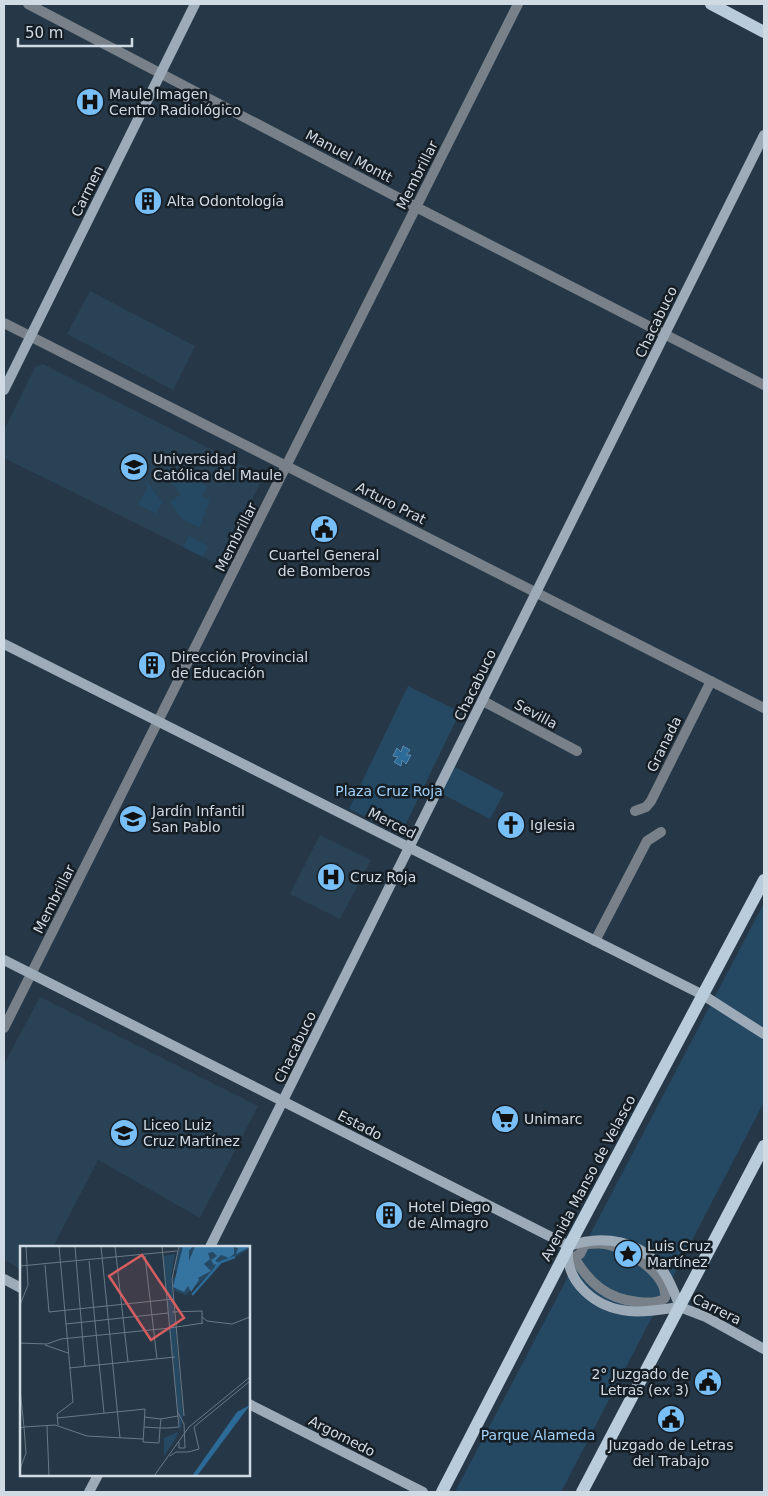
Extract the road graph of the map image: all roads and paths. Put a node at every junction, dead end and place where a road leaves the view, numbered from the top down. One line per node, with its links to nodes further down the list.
1 (28, 4): 6 (street, Manuel Montt)
2 (195, 4): 6 (street, Carmen)
3 (518, 4): 8 (street, Membrillar)
4 (711, 4): 5 (main road)
5 (764, 32)
6 (161, 73): 8 (street, Manuel Montt); 11 (street, Carmen)
7 (764, 135): 10 (street, Chacabuco)
8 (416, 207): 10 (street, Manuel Montt); 14 (street, Membrillar)
9 (4, 323): 11 (street, Arturo Prat)
10 (665, 334): 12 (street, Manuel Montt); 15 (street, Chacabuco)
11 (30, 337): 13 (street, Carmen); 14 (street, Arturo Prat)
12 (764, 385)
13 (4, 390)
14 (286, 466): 15 (street, Arturo Prat); 20 (street, Membrillar)
15 (536, 592): 17 (street, Arturo Prat); 18 (street, Chacabuco)
16 (4, 644): 20 (street, Merced)
17 (711, 681): 19 (street, Arturo Prat); 22 (street, Granada)
18 (483, 701): 21 (street, Sevilla); 24 (street, Chacabuco)
19 (764, 708)
20 (158, 721): 24 (street, Merced); 28 (street, Membrillar)
21 (577, 751)
22 (635, 811)
23 (661, 832): 26 (street)
24 (409, 848): 26 (street, Merced); 32 (street, Chacabuco)
25 (764, 880): 29 (main road, Avenida Manso de Velasco)
26 (595, 941): 29 (street, Merced)
27 (4, 960): 28 (street, Estado)
28 (31, 974): 30 (street, Membrillar); 32 (street, Estado)
29 (703, 995): 31 (street, Merced); 35 (main road, Avenida Manso de Velasco)
30 (4, 1028)
31 (764, 1034)
32 (283, 1102): 34 (street, Chacabuco); 35 (street, Estado)
33 (764, 1146): 39 (main road)
34 (211, 1246)
35 (568, 1246): 39 (street, Carrera); 39 (street); 45 (main road, Avenida Manso de Velasco)
36 (580, 1254): 36 (street)
37 (4, 1279): 38 (street)
38 (20, 1287)
39 (680, 1307): 40 (street, Carrera); 46 (main road)
40 (764, 1349)
41 (250, 1405): 44 (street, Argomedo)
42 (97, 1476): 43 (street)
43 (89, 1492)
44 (423, 1492)
45 (442, 1492)
46 (582, 1492)

